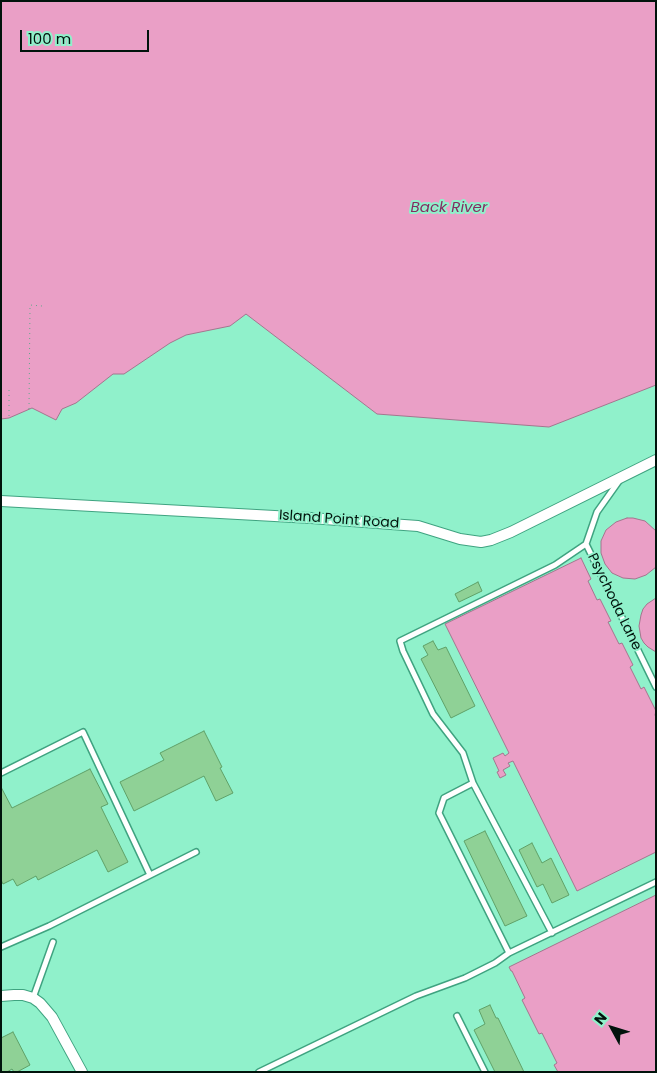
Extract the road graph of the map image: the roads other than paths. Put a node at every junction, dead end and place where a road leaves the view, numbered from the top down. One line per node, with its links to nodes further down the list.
1 (656, 460): 2 (street, Island Point Road)
2 (622, 476): 3 (street, Island Point Road); 4 (lane)
3 (1, 501)
4 (586, 544): 5 (lane, Psychoda Lane); 7 (lane)
5 (656, 687)
6 (1, 773): 9 (lane)
7 (474, 783): 11 (lane); 14 (lane)
8 (196, 852): 9 (lane)
9 (150, 875): 13 (lane)
10 (656, 882): 11 (lane)
11 (552, 933): 14 (lane)
12 (53, 942): 16 (lane)
13 (1, 947)
14 (509, 952): 19 (lane)
15 (1, 996): 16 (street)
16 (32, 998): 18 (street)
17 (457, 1016): 20 (lane)
18 (82, 1072)
19 (259, 1072)
20 (485, 1072)

